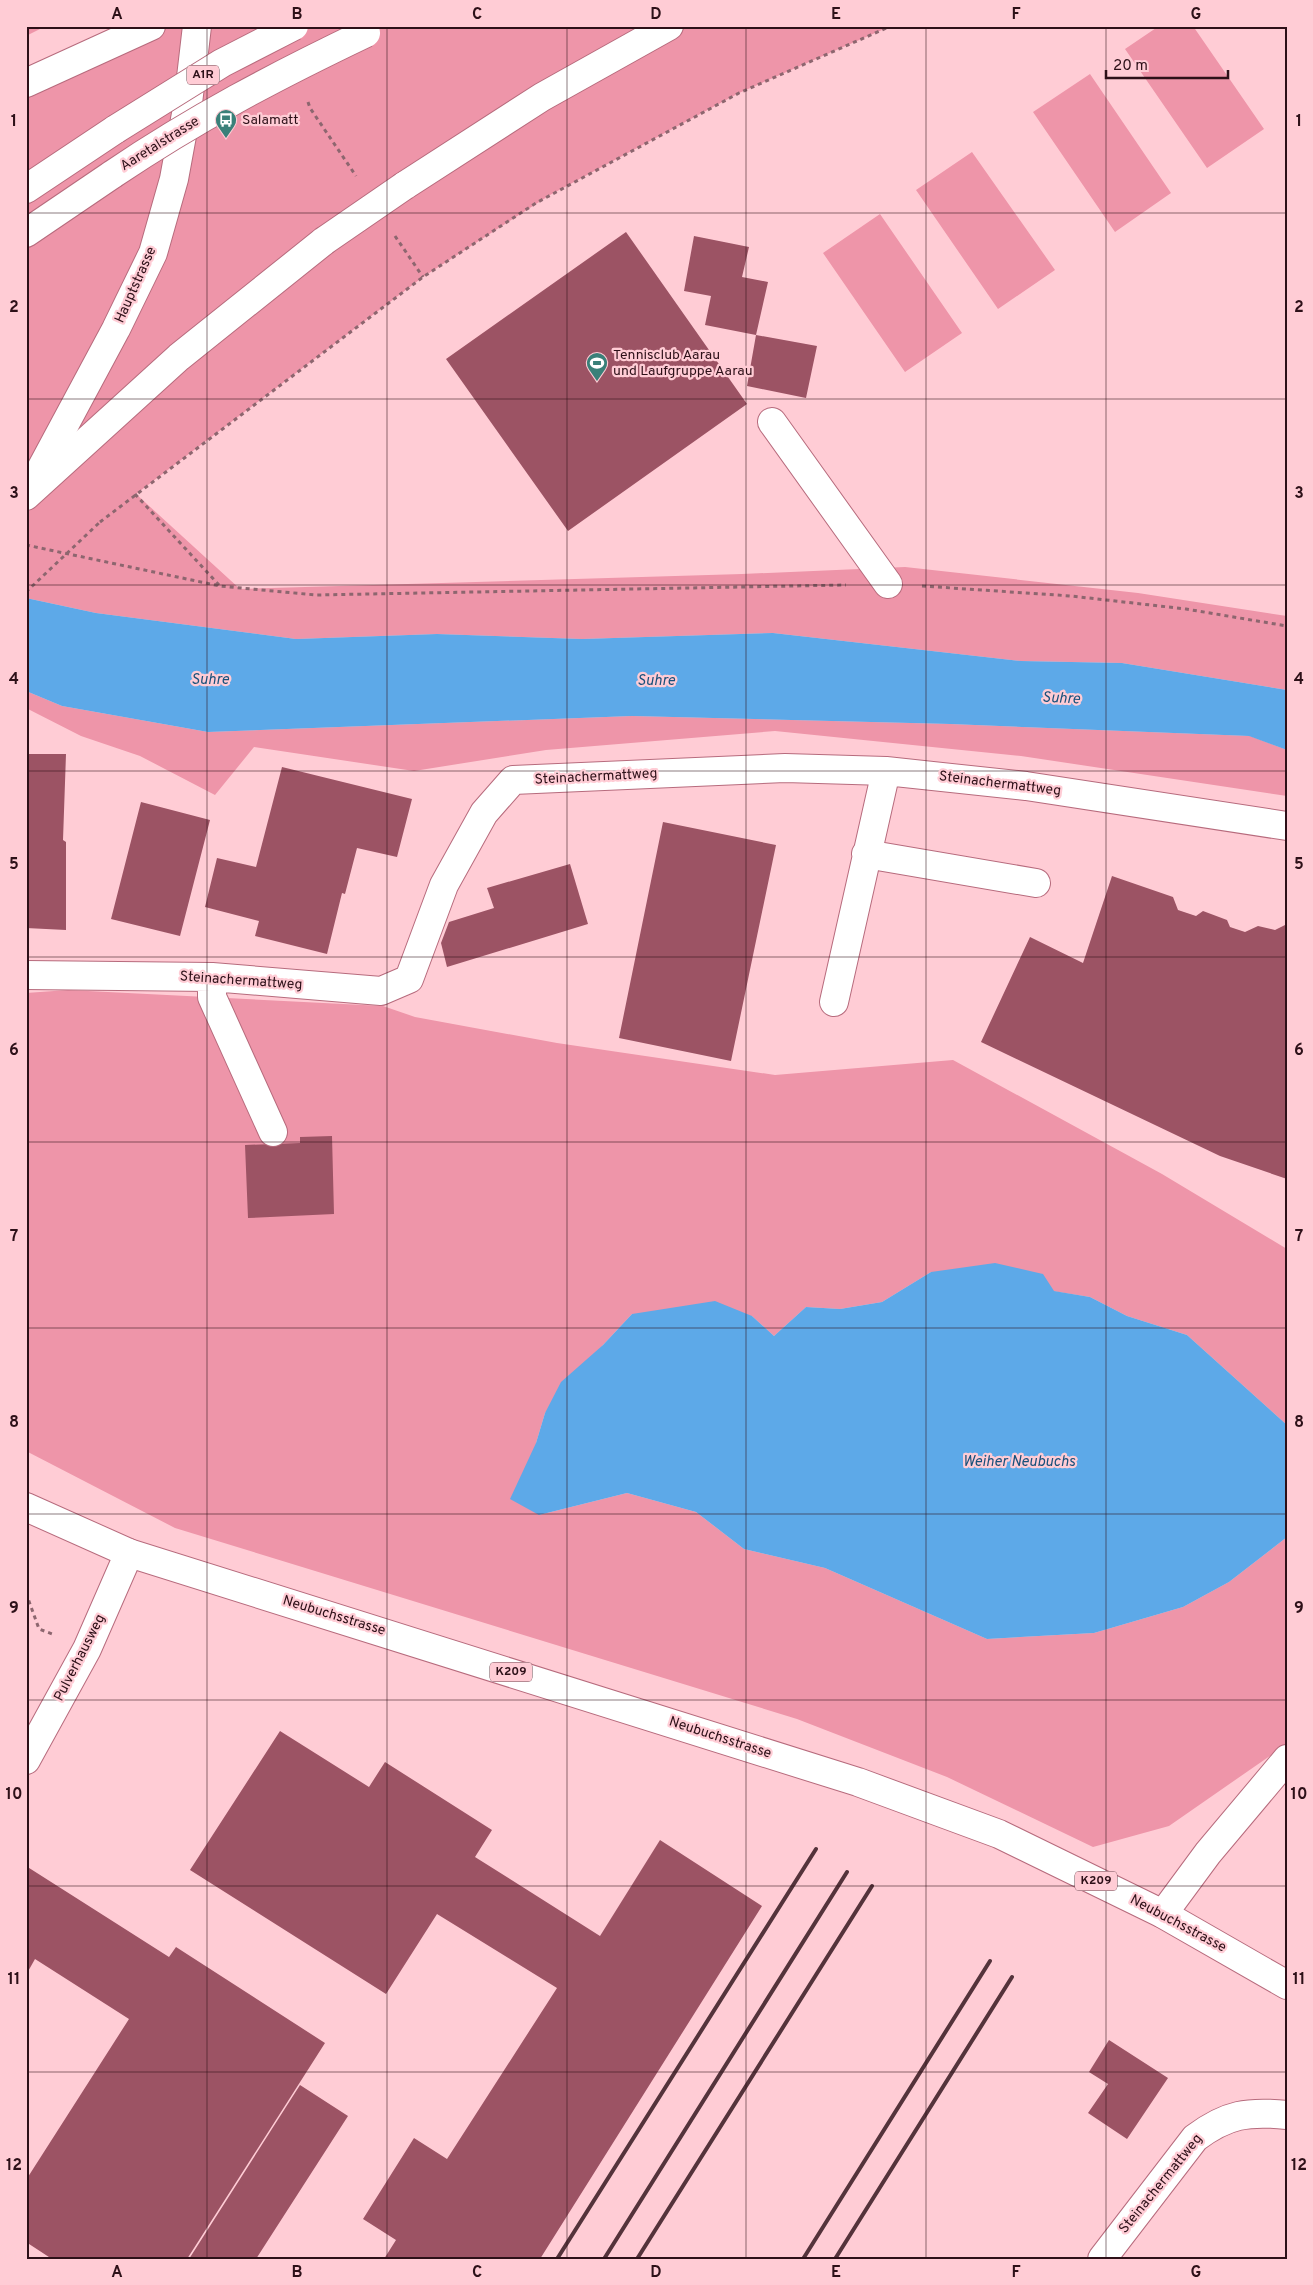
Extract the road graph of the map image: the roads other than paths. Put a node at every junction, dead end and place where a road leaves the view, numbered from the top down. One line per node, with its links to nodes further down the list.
1 (151, 26): 6 (main road)
2 (197, 26): 10 (main road, Hauptstrasse)
3 (294, 26): 7 (main road, A1R, bridge)
4 (669, 26): 10 (main road, bridge)
5 (374, 30): 8 (main road, Aaretalstrasse / A1R, bridge)
6 (26, 83)
7 (26, 189)
8 (26, 233)
9 (772, 422): 11 (main road)
10 (26, 496)
11 (888, 584)
12 (886, 771): 13 (main road, Steinachermattweg); 14 (main road); 17 (main road, Steinachermattweg)
13 (1287, 826)
14 (866, 854): 15 (main road); 18 (main road)
15 (1036, 883)
16 (26, 975): 17 (main road, Steinachermattweg)
17 (212, 977): 19 (main road)
18 (834, 1002)
19 (273, 1132)
20 (26, 1507): 21 (main road, K209)
21 (129, 1553): 23 (main road, Pulverhausweg); 24 (main road, Neubuchsstrasse / K209)
22 (1287, 1759): 24 (main road)
23 (26, 1760)
24 (1163, 1914): 25 (main road, Neubuchsstrasse / K209)
25 (1287, 1985)
26 (1287, 2115): 27 (main road, Steinachermattweg)
27 (1102, 2259)

